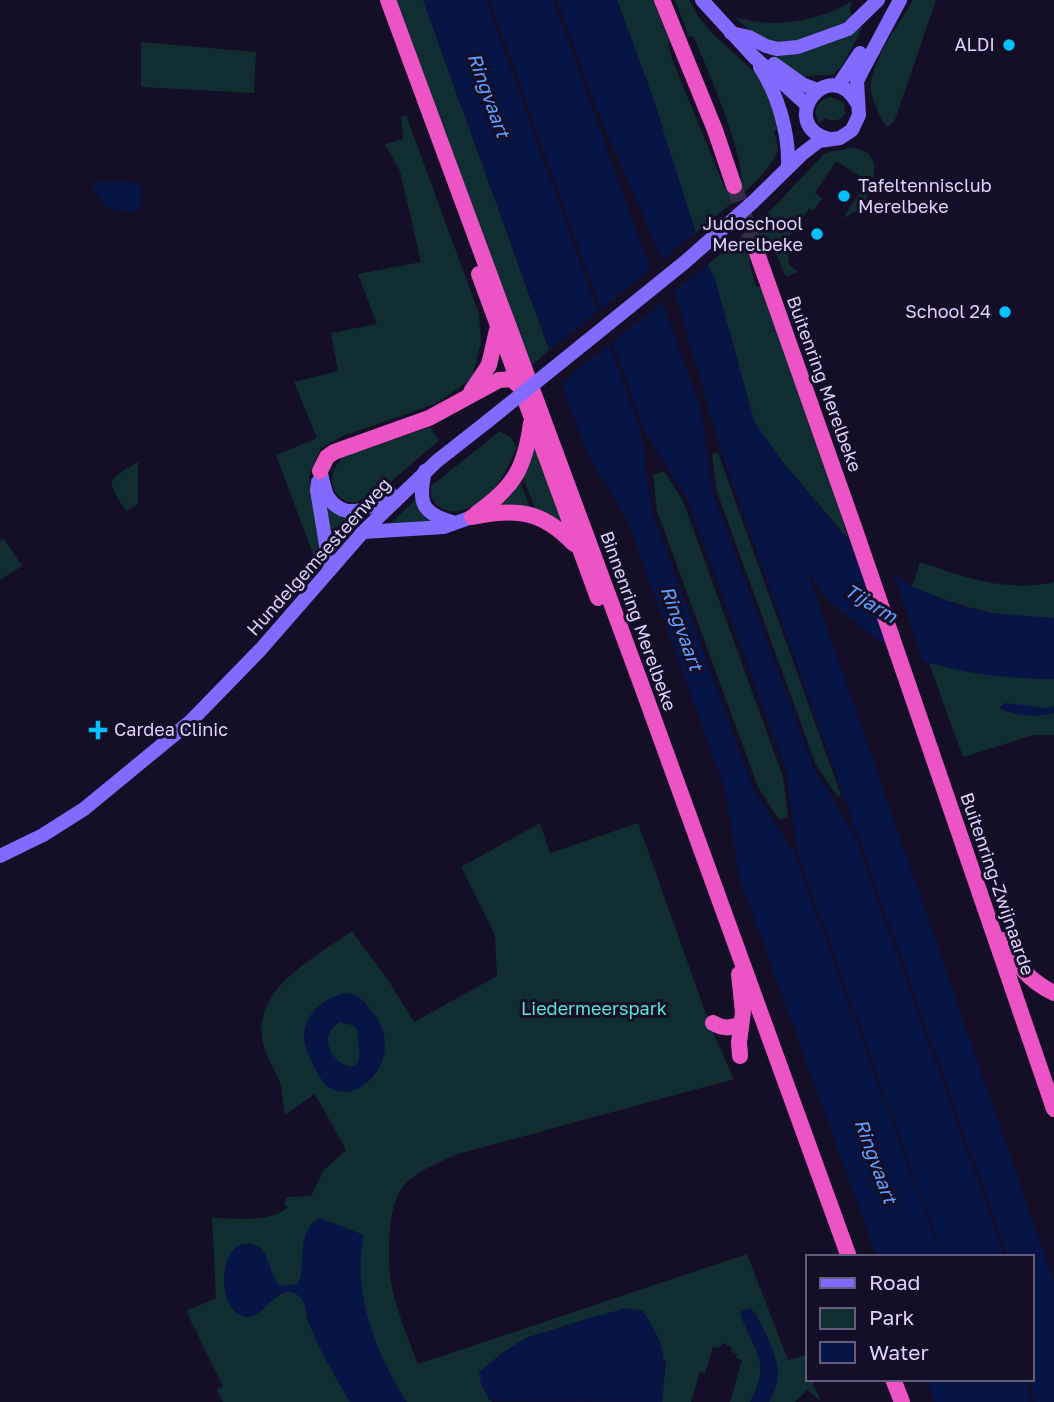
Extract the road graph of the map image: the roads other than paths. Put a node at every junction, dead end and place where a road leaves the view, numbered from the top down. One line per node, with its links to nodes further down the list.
1 (387, 0): 17 (highway, Binnenring Merelbeke)
2 (662, 0): 16 (highway)
3 (702, 0): 7 (main road)
4 (878, 0): 7 (main road)
5 (889, 0): 9 (main road)
6 (900, 0): 11 (main road, Hundelgemsesteenweg)
7 (731, 33): 8 (main road)
8 (749, 51): 10 (main road); 12 (main road); 15 (main road)
9 (838, 86): 10 (main road); 11 (main road)
10 (817, 90): 12 (main road)
11 (858, 103): 14 (main road, Hundelgemsesteenweg)
12 (807, 105): 13 (main road)
13 (809, 125): 14 (main road); 15 (main road, Hundelgemsesteenweg)
14 (829, 139): 15 (main road, Hundelgemsesteenweg)
15 (788, 165): 24 (main road, Hundelgemsesteenweg, bridge)
16 (734, 186)
17 (459, 191): 19 (highway); 32 (highway, Binnenring Merelbeke)
18 (757, 253): 31 (highway, Buitenring Merelbeke)
19 (497, 327): 20 (highway); 21 (highway)
20 (518, 385): 21 (highway); 22 (highway)
21 (468, 395): 23 (highway)
22 (531, 419): 26 (highway); 29 (highway)
23 (320, 471): 25 (main road); 30 (main road)
24 (425, 471): 25 (main road, Hundelgemsesteenweg); 27 (main road)
25 (405, 490): 28 (main road, Hundelgemsesteenweg)
26 (472, 517): 27 (main road); 29 (highway)
27 (456, 523): 28 (main road)
28 (363, 532): 30 (main road, Hundelgemsesteenweg)
29 (579, 550): 32 (highway)
30 (330, 569): 33 (main road, Hundelgemsesteenweg)
31 (904, 670): 34 (highway, Buitenring-Zwijnaarde)
32 (640, 681): 35 (highway, Binnenring Merelbeke)
33 (0, 856)
34 (990, 923): 36 (highway); 40 (highway, Buitenring-Zwijnaarde)
35 (737, 950): 38 (highway); 41 (highway, Binnenring Merelbeke)
36 (1054, 992)
37 (713, 1023): 38 (highway)
38 (740, 1025): 39 (highway)
39 (740, 1056)
40 (1054, 1109)
41 (848, 1255)
42 (894, 1381): 43 (highway)
43 (902, 1402)

